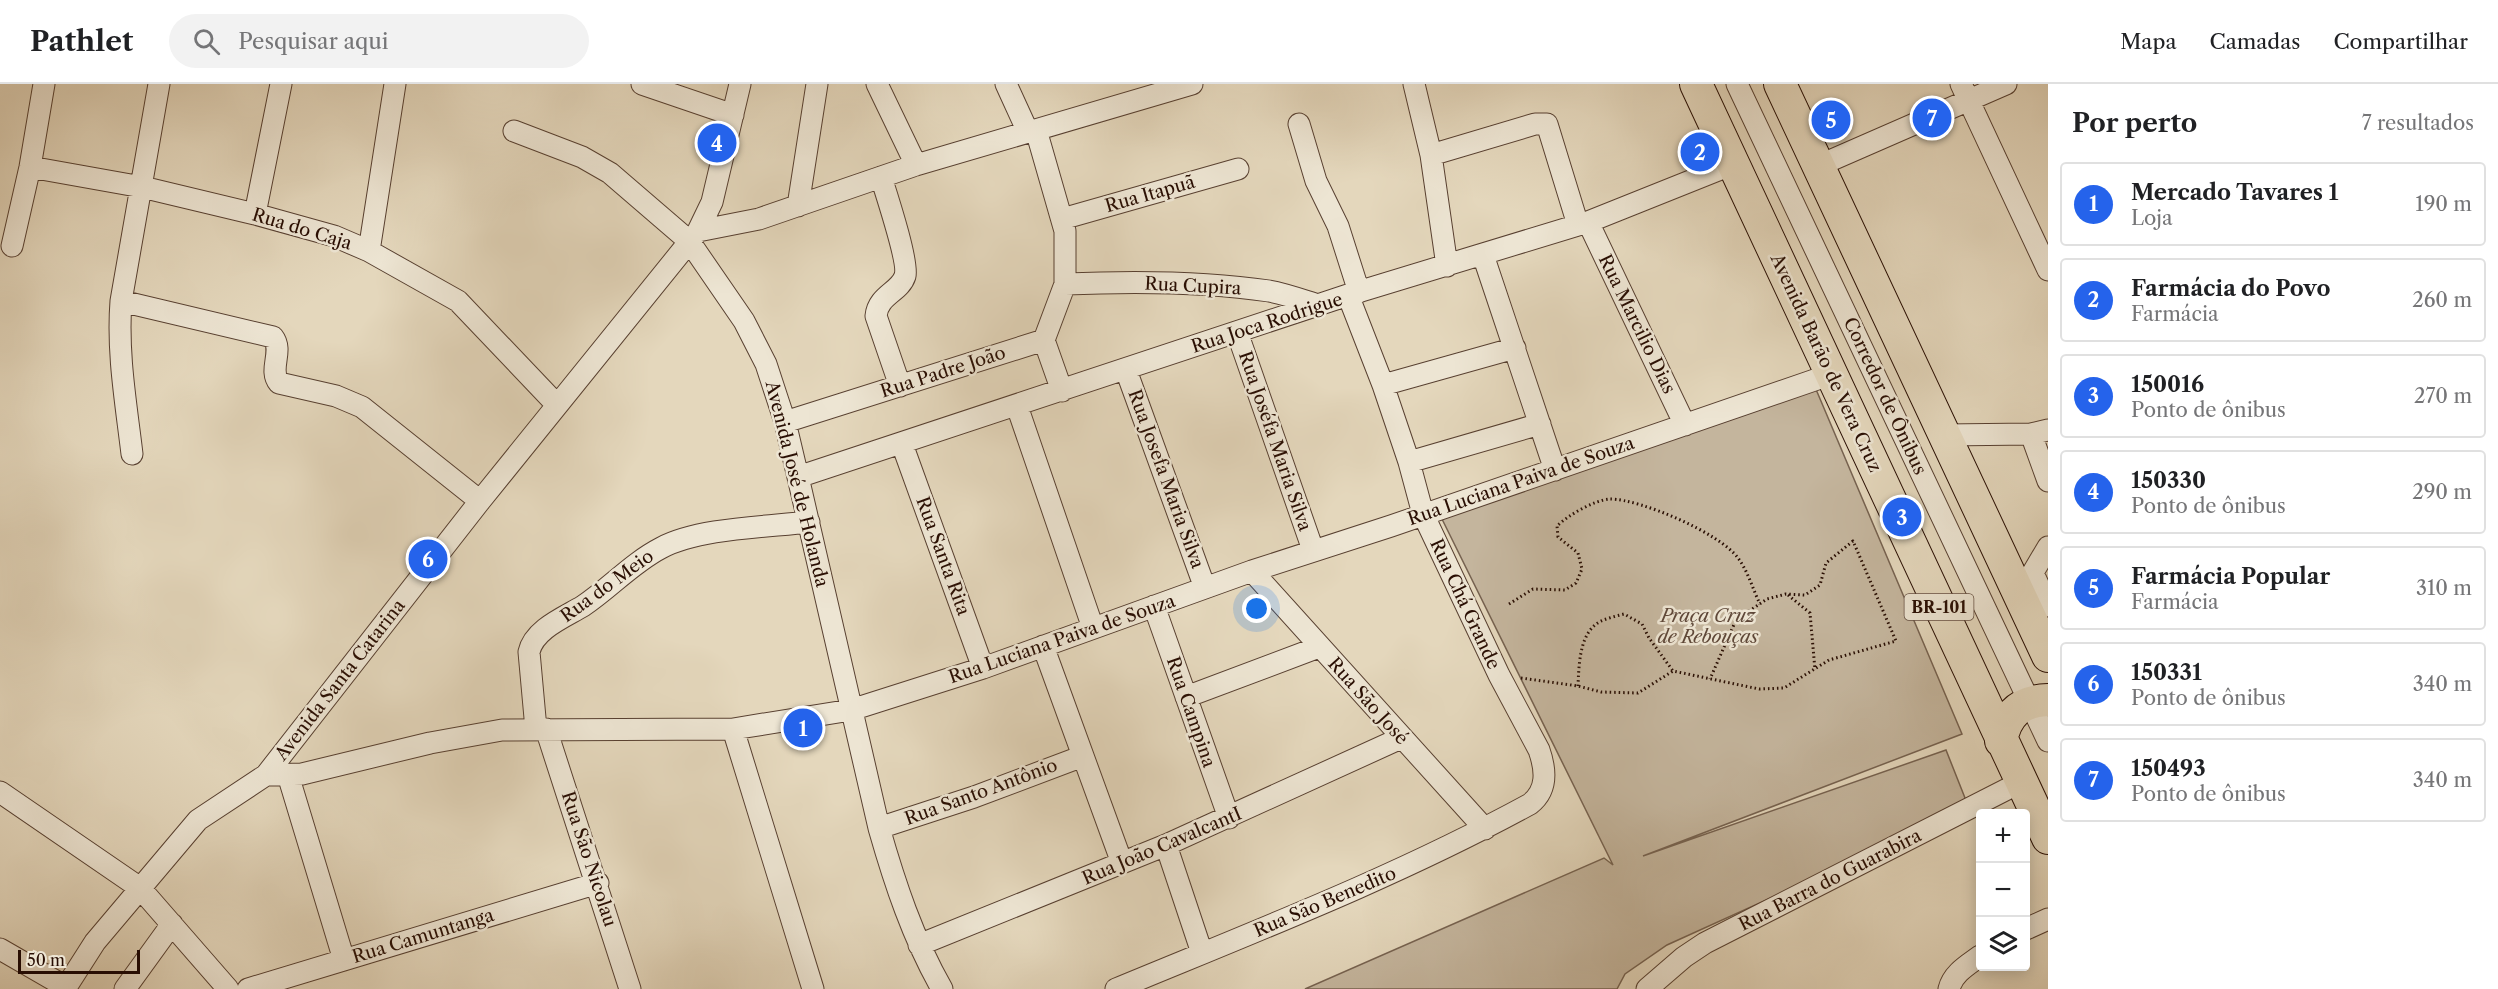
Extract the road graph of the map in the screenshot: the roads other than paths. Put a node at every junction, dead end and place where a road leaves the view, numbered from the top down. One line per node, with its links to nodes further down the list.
1 (44, 84): 26 (street)
2 (159, 84): 29 (street)
3 (281, 84): 31 (street)
4 (395, 84): 36 (street)
5 (642, 84): 18 (street)
6 (740, 84): 18 (street, Avenida Santa Catarina)
7 (817, 84): 30 (street)
8 (877, 84): 24 (street)
9 (1006, 84): 21 (street)
10 (1192, 84): 16 (street)
11 (1414, 84): 22 (street)
12 (1696, 84): 23 (highway, Avenida Barão de Vera Cruz / BR-101)
13 (1737, 84): 80 (street, Corredor de Ônibus)
14 (1780, 84): 25 (highway)
15 (2006, 84): 17 (street)
16 (1139, 92): 21 (street)
17 (1965, 92): 25 (street); 39 (street)
18 (733, 115): 34 (street, Avenida Santa Catarina)
19 (1299, 124): 41 (street, Rua Chá Grande)
20 (514, 131): 34 (street, Avenida José de Holanda)
21 (1032, 131): 24 (street); 32 (street)
22 (1431, 154): 33 (street, Rua Marcilio Dias); 38 (street)
23 (1733, 164): 33 (street, Rua Joca Rodrigue); 48 (highway, Avenida Barão de Vera Cruz / BR-101)
24 (916, 165): 28 (street)
25 (1818, 166): 58 (highway)
26 (30, 167): 29 (street, Rua do Caja); 35 (street)
27 (1238, 169): 32 (street, Rua Itapuã)
28 (881, 177): 30 (street); 50 (street)
29 (142, 187): 31 (street, Rua do Caja); 42 (street)
30 (798, 206): 34 (street)
31 (255, 214): 36 (street, Rua do Caja)
32 (1062, 219): 40 (street)
33 (1583, 224): 37 (street, Rua Joca Rodrigue); 56 (street, Rua Marcilio Dias)
34 (694, 236): 52 (street, Avenida Santa Catarina); 54 (street, Avenida José de Holanda)
35 (12, 246)
36 (369, 251): 52 (street, Rua do Caja)
37 (1483, 255): 38 (street, Rua Joca Rodrigue); 46 (street)
38 (1447, 266): 41 (street, Rua Joca Rodrigue)
39 (2048, 270)
40 (1065, 284): 43 (street, Rua Cupira); 45 (street)
41 (1354, 294): 43 (street, Rua Joca Rodrigue); 49 (street, Rua Chá Grande)
42 (121, 301): 60 (street); 65 (street)
43 (1318, 305): 44 (street, Rua Joca Rodrigue)
44 (1237, 332): 47 (street, Rua Joca Rodrigue); 69 (street, Rua Joséfa Maria Silva)
45 (1044, 340): 50 (street, Rua Padre João); 51 (street)
46 (1515, 348): 49 (street); 55 (street)
47 (1126, 370): 51 (street, Rua Joca Rodrigue); 71 (street, Rua Josefa Maria Silva)
48 (1832, 374): 56 (street, Rua Luciana Paiva de Souza); 85 (highway, Avenida Barão de Vera Cruz / BR-101)
49 (1383, 385): 61 (street, Rua Chá Grande)
50 (900, 386): 54 (street, Rua Padre João)
51 (1062, 391): 53 (street, Rua Joca Rodrigue)
52 (557, 405): 65 (street, Avenida Santa Catarina)
53 (1017, 406): 59 (street, Rua Joca Rodrigue); 74 (street)
54 (785, 422): 63 (street, Avenida José de Holanda)
55 (1540, 424): 61 (street); 62 (street)
56 (1685, 425): 62 (street, Rua Luciana Paiva de Souza)
57 (2039, 432): 58 (street); 64 (street)
58 (1944, 435): 72 (highway)
59 (902, 444): 63 (street, Rua Joca Rodrigue); 78 (street, Rua Santa Rita)
60 (132, 454)
61 (1409, 462): 66 (street, Rua Chá Grande)
62 (1555, 470): 66 (street, Rua Luciana Paiva de Souza)
63 (798, 477): 67 (street, Avenida José de Holanda)
64 (2048, 482)
65 (480, 501): 88 (street, Avenida Santa Catarina)
66 (1423, 514): 69 (street, Rua Luciana Paiva de Souza); 92 (street, Rua Chá Grande)
67 (809, 522): 81 (street, Avenida José de Holanda); 82 (street, Rua do Meio)
68 (2048, 547): 72 (street)
69 (1313, 550): 70 (street, Rua Luciana Paiva de Souza)
70 (1252, 571): 71 (street, Rua Luciana Paiva de Souza); 76 (street, Rua São José)
71 (1205, 588): 73 (street, Rua Luciana Paiva de Souza)
72 (2033, 592): 77 (highway)
73 (1154, 606): 74 (street, Rua Luciana Paiva de Souza); 79 (street, Rua Campina)
74 (1093, 628): 75 (street, Rua Luciana Paiva de Souza)
75 (1043, 646): 78 (street, Rua Luciana Paiva de Souza); 87 (street)
76 (1319, 647): 79 (street); 84 (street, Rua São José)
77 (2048, 656)
78 (983, 668): 81 (street, Rua Luciana Paiva de Souza)
79 (1186, 697): 93 (street, Rua Campina)
80 (2039, 701): 85 (highway); 86 (street, Corredor de Ônibus)
81 (851, 710): 83 (street, Rua Luciana Paiva de Souza); 94 (street, Avenida José de Holanda)
82 (541, 729): 83 (street, Rua Luciana Paiva de Souza); 89 (street, Rua Luciana Paiva de Souza); 99 (street, Rua São Nicolau)
83 (733, 729): 115 (street)
84 (1401, 738): 93 (street, Rua João CavalcantI); 95 (street, Rua São José)
85 (2001, 741): 90 (highway, Avenida Barão de Vera Cruz / BR-101)
86 (2048, 741)
87 (1083, 756): 94 (street, Rua Santo Antônio); 98 (street)
88 (266, 775): 89 (street, Rua Luciana Paiva de Souza); 100 (street, Avenida Santa Catarina)
89 (288, 775): 108 (street)
90 (2021, 782): 96 (highway, Avenida Barão de Vera Cruz / BR-101); 109 (street, Rua Barra do Guarabira)
91 (0, 792): 100 (street)
92 (1530, 804): 95 (street, Rua São Benedito)
93 (1229, 818): 97 (street, Rua João CavalcantI)
94 (879, 828): 104 (street, Avenida José de Holanda)
95 (1485, 829): 106 (street, Rua São Benedito)
96 (2048, 838)
97 (1166, 845): 98 (street, Rua João CavalcantI); 106 (street)
98 (1122, 863): 104 (street, Rua João CavalcantI)
99 (597, 883): 108 (street, Rua Camuntanga); 114 (street, Rua São Nicolau)
100 (140, 888): 102 (street); 110 (street, Avenida Santa Catarina)
101 (2048, 919): 103 (street)
102 (172, 924): 111 (street); 112 (street)
103 (2030, 927)
104 (919, 945): 116 (street, Avenida José de Holanda)
105 (0, 949): 110 (street)
106 (1202, 953): 117 (street, Rua São Benedito)
107 (1976, 959): 118 (street)
108 (344, 960): 113 (street, Rua Camuntanga)
109 (1660, 984)
110 (65, 988)
111 (125, 989)
112 (228, 989)
113 (248, 989)
114 (630, 989)
115 (813, 989)
116 (942, 989)
117 (1116, 989)
118 (1949, 989)

